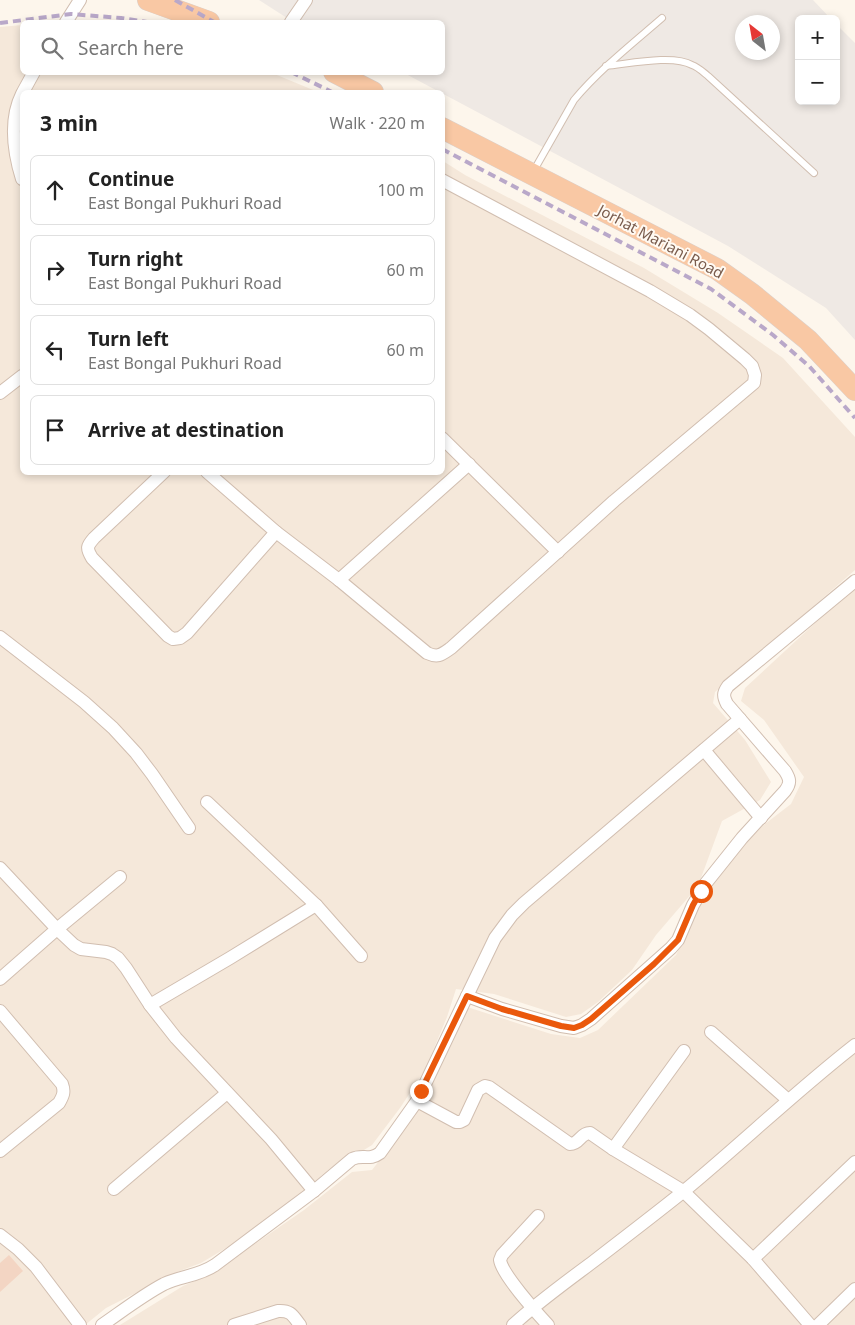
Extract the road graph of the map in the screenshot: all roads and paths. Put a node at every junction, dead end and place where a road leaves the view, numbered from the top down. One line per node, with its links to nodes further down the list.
1 (80, 0): 6 (street)
2 (148, 0): 4 (highway)
3 (306, 0): 8 (street)
4 (171, 4): 7 (highway)
5 (662, 18): 9 (lane)
6 (67, 20)
7 (204, 20)
8 (292, 20)
9 (606, 66): 17 (lane); 18 (lane)
10 (32, 75): 12 (street)
11 (340, 75): 13 (highway)
12 (25, 90)
13 (369, 90)
14 (20, 98): 16 (street)
15 (445, 130): 17 (highway, Jorhat Mariani Road)
16 (20, 171)
17 (532, 173): 21 (highway, Jorhat Mariani Road)
18 (814, 173)
19 (445, 182): 28 (street)
20 (20, 378): 22 (street)
21 (855, 390)
22 (0, 393)
23 (445, 441): 24 (street)
24 (469, 464): 28 (street); 29 (street)
25 (161, 475): 27 (street)
26 (210, 475): 27 (street)
27 (276, 532): 29 (street)
28 (558, 552): 29 (street)
29 (339, 580)
30 (855, 581): 32 (street)
31 (0, 637): 36 (street)
32 (740, 719): 33 (street); 35 (street)
33 (704, 750): 35 (street); 43 (street)
34 (206, 802): 39 (street)
35 (761, 818): 43 (street)
36 (189, 828)
37 (0, 868): 40 (street)
38 (120, 877): 40 (street)
39 (316, 905): 41 (street); 44 (street)
40 (56, 929): 42 (street); 44 (street)
41 (361, 956)
42 (0, 979)
43 (467, 996): 51 (street)
44 (150, 1005): 49 (street)
45 (0, 1010): 53 (street)
46 (711, 1032): 50 (street)
47 (855, 1045): 50 (street)
48 (684, 1051): 52 (street)
49 (227, 1093): 55 (street); 56 (street)
50 (788, 1100): 57 (street)
51 (417, 1101): 52 (street); 56 (street)
52 (613, 1149): 57 (street)
53 (0, 1151)
54 (855, 1162): 60 (street)
55 (114, 1190)
56 (314, 1191): 64 (street)
57 (683, 1191): 60 (street); 62 (street)
58 (538, 1216): 62 (street)
59 (0, 1235): 63 (street)
60 (753, 1259): 69 (street)
61 (855, 1289): 70 (street)
62 (532, 1307): 67 (street); 68 (street)
63 (80, 1325)
64 (102, 1325)
65 (234, 1325): 66 (street)
66 (300, 1325)
67 (513, 1325)
68 (548, 1325)
69 (810, 1325)
70 (818, 1325)

